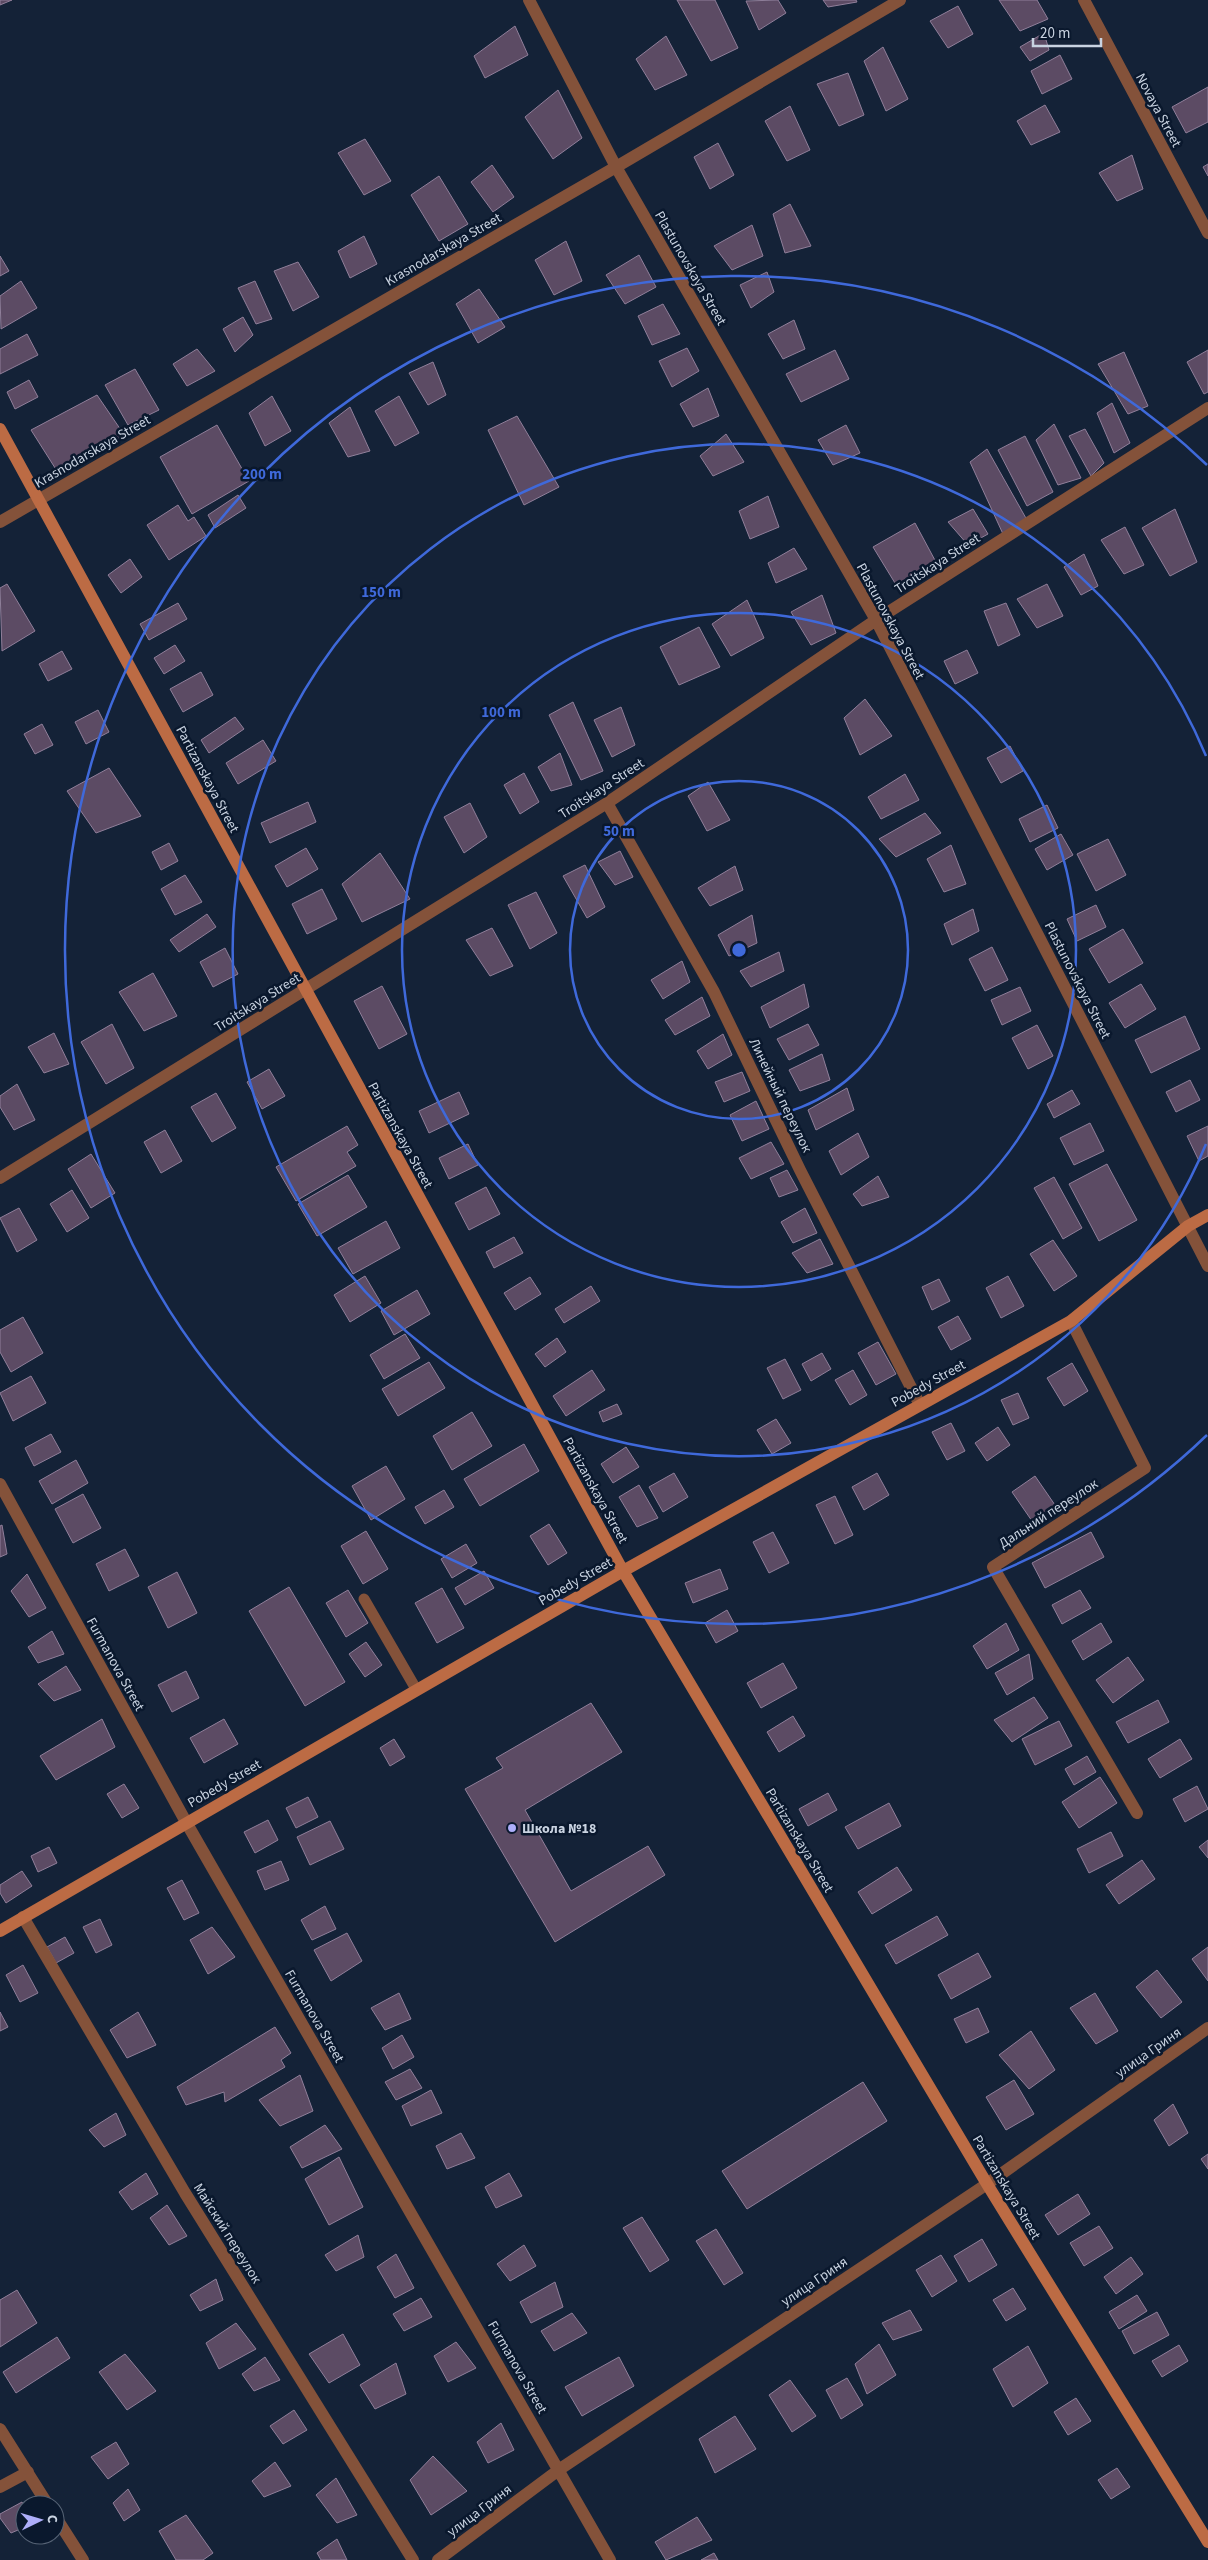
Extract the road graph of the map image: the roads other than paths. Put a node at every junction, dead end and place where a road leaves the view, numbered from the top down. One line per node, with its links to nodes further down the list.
1 (528, 0): 4 (street, Plastunovskaya Street)
2 (900, 0): 4 (street, Krasnodarskaya Street)
3 (1084, 0): 5 (street, Novaya Street)
4 (616, 167): 8 (street, Krasnodarskaya Street); 10 (street, Plastunovskaya Street)
5 (1208, 233)
6 (1208, 408): 10 (street, Troitskaya Street)
7 (0, 429): 8 (street, Partizanskaya Street)
8 (40, 498): 9 (street, Krasnodarskaya Street); 12 (street, Partizanskaya Street)
9 (0, 522)
10 (876, 620): 11 (street, Troitskaya Street); 15 (street, Plastunovskaya Street)
11 (607, 803): 12 (street, Troitskaya Street); 18 (street, Линейный переулок)
12 (305, 990): 13 (street, Troitskaya Street); 20 (street, Partizanskaya Street)
13 (0, 1178)
14 (1208, 1215): 15 (street, Pobedy Street)
15 (1188, 1226): 16 (street, Plastunovskaya Street); 17 (street, Pobedy Street)
16 (1208, 1266)
17 (1071, 1320): 18 (street, Pobedy Street); 23 (street, Дальний переулок)
18 (920, 1405): 20 (street, Pobedy Street)
19 (0, 1484): 24 (street, Furmanova Street)
20 (623, 1570): 22 (street, Pobedy Street); 28 (street, Partizanskaya Street)
21 (364, 1598): 22 (lane)
22 (416, 1690): 24 (street, Pobedy Street)
23 (1137, 1813)
24 (186, 1822): 25 (street, Pobedy Street); 30 (street, Furmanova Street)
25 (23, 1918): 26 (street, Pobedy Street); 37 (street, Майский переулок)
26 (0, 1931)
27 (1208, 2028): 28 (street, улица Гриня)
28 (987, 2184): 30 (street, улица Гриня); 35 (street, Partizanskaya Street)
29 (0, 2430): 31 (street)
30 (560, 2470): 38 (street, улица Гриня); 39 (street, Furmanova Street)
31 (28, 2472): 32 (street); 33 (street)
32 (0, 2487)
33 (42, 2495)
34 (65, 2532): 36 (street)
35 (1208, 2542)
36 (82, 2560)
37 (413, 2560)
38 (438, 2560)
39 (610, 2560)

